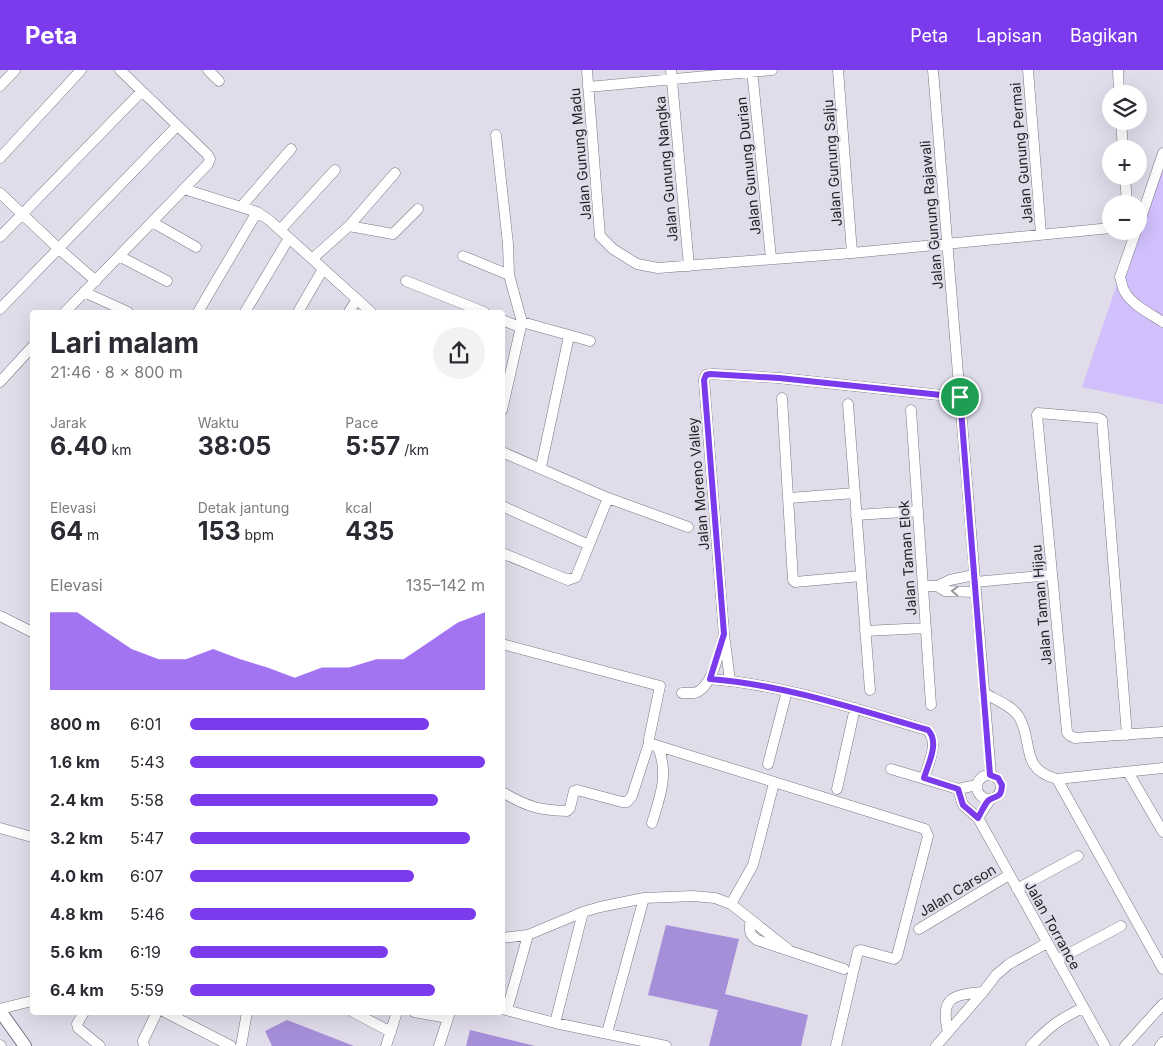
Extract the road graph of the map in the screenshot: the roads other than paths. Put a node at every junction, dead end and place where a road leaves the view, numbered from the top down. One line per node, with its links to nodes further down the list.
1 (15, 70): 15 (street)
2 (81, 70): 22 (street)
3 (120, 70): 17 (street)
4 (208, 70): 13 (street)
5 (587, 70): 16 (street, Jalan Gunung Madu)
6 (772, 70): 11 (street)
7 (838, 70): 43 (street, Jalan Gunung Salju)
8 (933, 70): 40 (street, Jalan Gunung Rajawali)
9 (1028, 70): 36 (street, Jalan Gunung Permai)
10 (1118, 70): 14 (street)
11 (752, 71): 12 (street); 46 (street, Jalan Gunung Durian)
12 (671, 75): 16 (street); 48 (street, Jalan Gunung Nangka)
13 (219, 81)
14 (1119, 85)
15 (0, 86)
16 (588, 87): 48 (street, Jalan Gunung Madu)
17 (142, 91): 18 (street); 31 (street)
18 (177, 126): 25 (street); 42 (street)
19 (496, 136): 50 (street)
20 (291, 149): 28 (street)
21 (1163, 153): 27 (street)
22 (0, 158)
23 (334, 170): 35 (street)
24 (395, 173): 33 (street)
25 (184, 190): 28 (street); 32 (street)
26 (0, 193): 31 (street)
27 (1147, 200)
28 (241, 207): 30 (street)
29 (418, 209): 33 (street)
30 (257, 212): 35 (street); 59 (street)
31 (23, 215): 37 (street); 42 (street)
32 (152, 222): 41 (street); 44 (street)
33 (349, 226): 47 (street)
34 (1102, 229): 36 (street)
35 (280, 230): 38 (street)
36 (1041, 234): 40 (street)
37 (0, 238)
38 (289, 238): 47 (street); 60 (street)
39 (1133, 240): 66 (street)
40 (947, 243): 43 (street); 73 (street, Jalan Gunung Rajawali)
41 (196, 247)
42 (58, 248): 51 (street); 56 (street)
43 (852, 253): 46 (street)
44 (119, 256): 51 (street); 52 (street)
45 (463, 256): 50 (street)
46 (771, 258): 48 (street)
47 (312, 259): 49 (street)
48 (689, 266)
49 (323, 269): 55 (street); 61 (street)
50 (509, 275): 67 (street)
51 (96, 280): 54 (street)
52 (167, 281)
53 (406, 281): 64 (street)
54 (84, 292): 57 (street); 58 (street)
55 (357, 299): 62 (street); 63 (street)
56 (0, 309)
57 (67, 310)
58 (124, 310)
59 (199, 310)
60 (246, 310)
61 (299, 310)
62 (350, 310)
63 (369, 310)
64 (479, 310)
65 (505, 321): 67 (street)
66 (1163, 322)
67 (521, 325): 68 (street); 71 (street)
68 (569, 336): 69 (street); 78 (street)
69 (590, 341)
70 (30, 349): 72 (street)
71 (506, 378)
72 (0, 382)
73 (959, 392): 90 (street, Jalan Gunung Rajawali); 97 (street, Jalan Moreno Valley)
74 (782, 398): 81 (street)
75 (848, 404): 79 (street)
76 (911, 410): 83 (street, Jalan Taman Elok)
77 (505, 453): 78 (street)
78 (541, 467): 80 (street)
79 (854, 493): 81 (street); 84 (street)
80 (608, 498): 85 (street); 86 (street)
81 (789, 498): 89 (street)
82 (505, 507): 86 (street)
83 (918, 511): 84 (street); 91 (street, Jalan Taman Elok)
84 (856, 515): 89 (street)
85 (688, 527)
86 (589, 545): 87 (street)
87 (505, 553)
88 (1051, 574): 90 (street); 108 (street, Jalan Taman Hijau); 108 (street, Jalan Taman Hijau)
89 (861, 576): 96 (street)
90 (975, 583): 92 (street); 92 (street, one-way to 92); 104 (street, Jalan Gunung Rajawali)
91 (923, 586): 92 (street); 94 (street, Jalan Taman Elok)
92 (937, 586)
93 (0, 616): 95 (street)
94 (926, 628): 96 (street); 105 (street, Jalan Taman Elok)
95 (30, 631)
96 (865, 631): 101 (street)
97 (724, 634): 99 (street, Jalan Moreno Valley); 100 (street, Jalan Moreno Valley)
98 (505, 645): 109 (street)
99 (710, 679): 100 (street); 103 (street)
100 (730, 681): 102 (street)
101 (870, 690)
102 (787, 691): 106 (street); 110 (street)
103 (682, 693)
104 (984, 693): 114 (street, Jalan Gunung Rajawali); 116 (street)
105 (931, 705)
106 (855, 708): 115 (street); 119 (street)
107 (1163, 732): 108 (street, Jalan Taman Hijau)
108 (1127, 735)
109 (654, 745): 117 (street); 121 (street); 124 (street)
110 (768, 764)
111 (1163, 768): 113 (street)
112 (891, 769): 115 (street)
113 (1128, 772): 116 (street); 126 (street)
114 (990, 775): 118 (street); 122 (street)
115 (924, 778): 120 (street)
116 (1057, 779): 141 (street)
117 (774, 783): 132 (street); 168 (street)
118 (978, 785): 120 (street); 122 (street)
119 (837, 789)
120 (958, 789): 123 (street, Jalan Torrance)
121 (505, 794)
122 (990, 800): 123 (street)
123 (978, 818): 129 (street, Jalan Torrance)
124 (652, 823)
125 (0, 828): 127 (street)
126 (1163, 832)
127 (30, 836)
128 (1078, 856): 130 (street)
129 (1009, 875): 130 (street, Jalan Torrance); 135 (street, Jalan Carson)
130 (1017, 889): 138 (street, Jalan Torrance)
131 (644, 898): 132 (street); 133 (street); 158 (street)
132 (731, 904): 140 (street)
133 (583, 912): 136 (street); 155 (street)
134 (1121, 926): 139 (street)
135 (919, 929)
136 (528, 934): 137 (street); 147 (street)
137 (505, 938)
138 (1047, 942): 139 (street, Jalan Torrance); 142 (street)
139 (1057, 960): 145 (street, Jalan Torrance)
140 (844, 969)
141 (1163, 969)
142 (984, 992): 157 (street); 157 (street)
143 (30, 1002): 146 (street)
144 (1163, 1004): 172 (street)
145 (1084, 1008): 170 (street); 171 (street, Jalan Torrance)
146 (0, 1010): 160 (street)
147 (505, 1010): 155 (street)
148 (82, 1015): 161 (street)
149 (155, 1015): 162 (street)
150 (171, 1015): 163 (street)
151 (246, 1015): 164 (street)
152 (359, 1015): 156 (street)
153 (396, 1015): 156 (street)
154 (449, 1015): 166 (street)
155 (555, 1023): 158 (street)
156 (391, 1032): 165 (street)
157 (948, 1032): 169 (street)
158 (607, 1033): 167 (street)
159 (1163, 1042): 173 (street)
160 (26, 1046)
161 (100, 1046)
162 (144, 1046)
163 (231, 1046)
164 (241, 1046)
165 (386, 1046)
166 (439, 1046)
167 (666, 1046)
168 (836, 1046)
169 (936, 1046)
170 (1031, 1046)
171 (1105, 1046)
172 (1125, 1046)
173 (1160, 1046)

